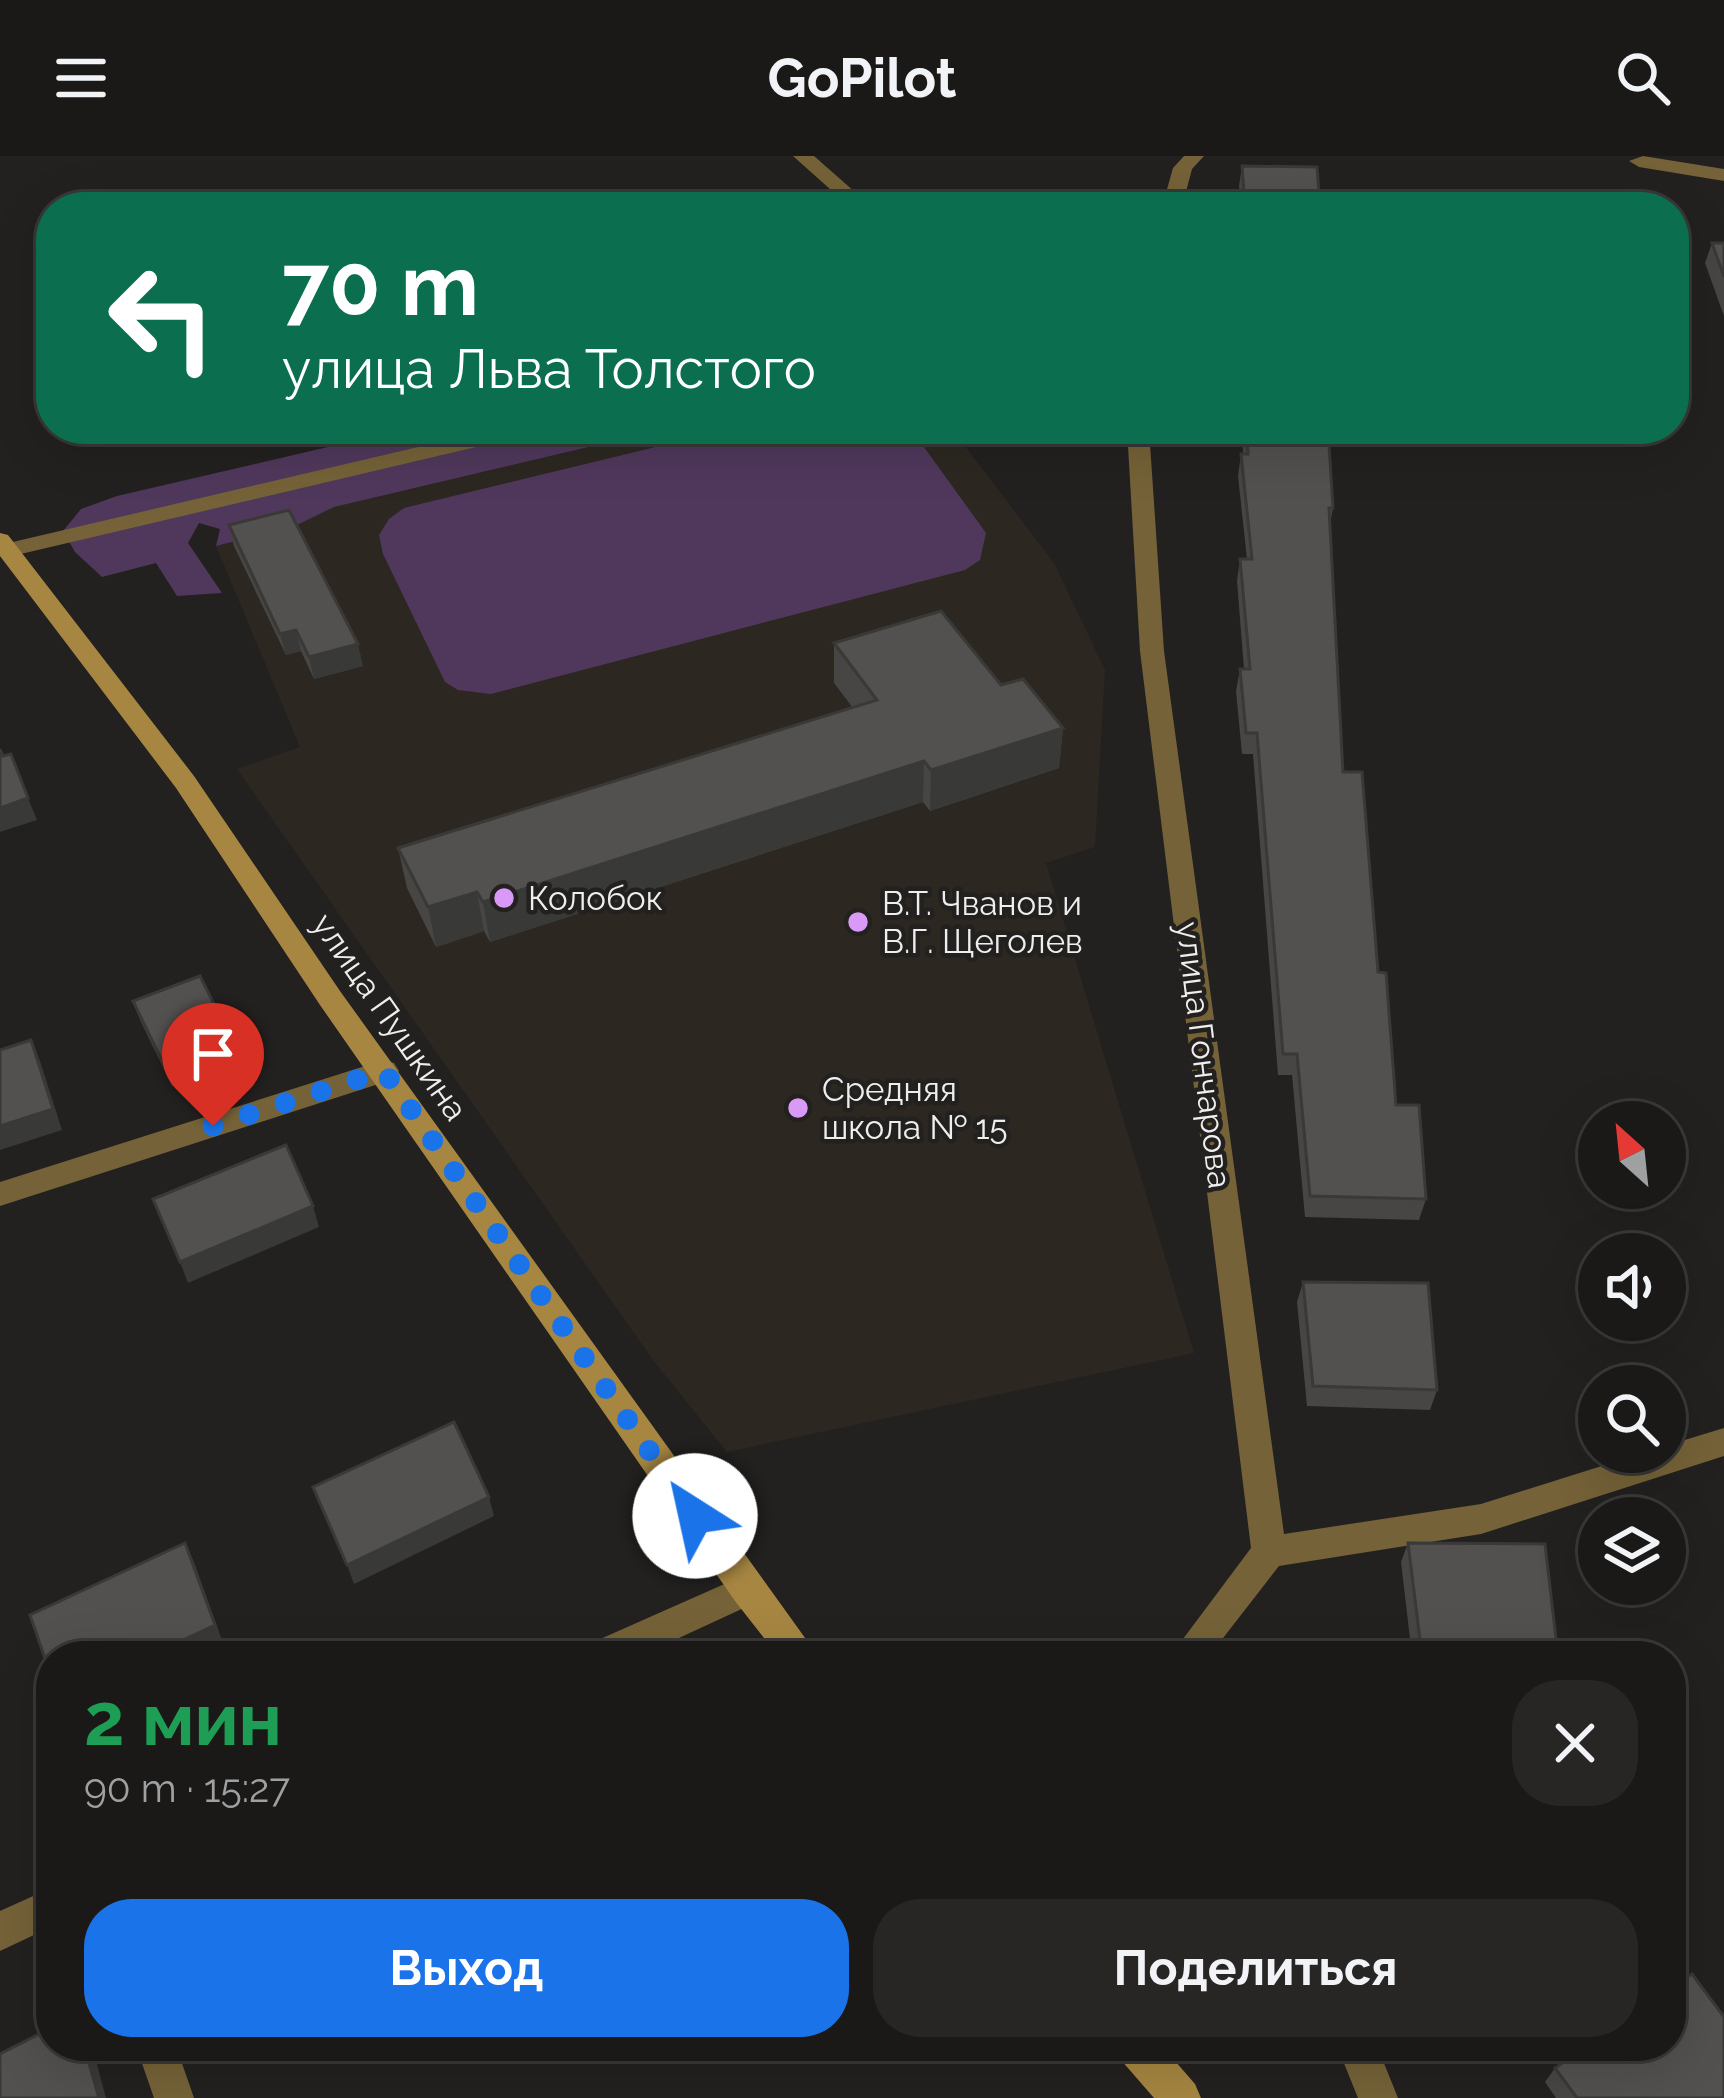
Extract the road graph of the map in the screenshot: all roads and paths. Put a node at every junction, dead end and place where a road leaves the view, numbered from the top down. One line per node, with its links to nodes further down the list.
1 (803, 156): 5 (street)
2 (1194, 156): 6 (street)
3 (1640, 161): 4 (street)
4 (1724, 175)
5 (845, 192)
6 (1177, 192)
7 (457, 444): 9 (street)
8 (1139, 444): 13 (street, улица Гончарова)
9 (4, 545): 10 (street, улица Пушкина)
10 (384, 1071): 11 (street); 14 (street, улица Пушкина)
11 (0, 1194)
12 (1724, 1442): 13 (street)
13 (1268, 1552): 17 (street)
14 (747, 1590): 15 (street); 16 (street, улица Пушкина)
15 (635, 1641)
16 (788, 1641)
17 (1202, 1641)
18 (36, 1914): 19 (street)
19 (0, 1931)
20 (161, 2061): 23 (street)
21 (1148, 2061): 24 (street)
22 (1363, 2061): 25 (street)
23 (173, 2098)
24 (1181, 2098)
25 (1378, 2098)

